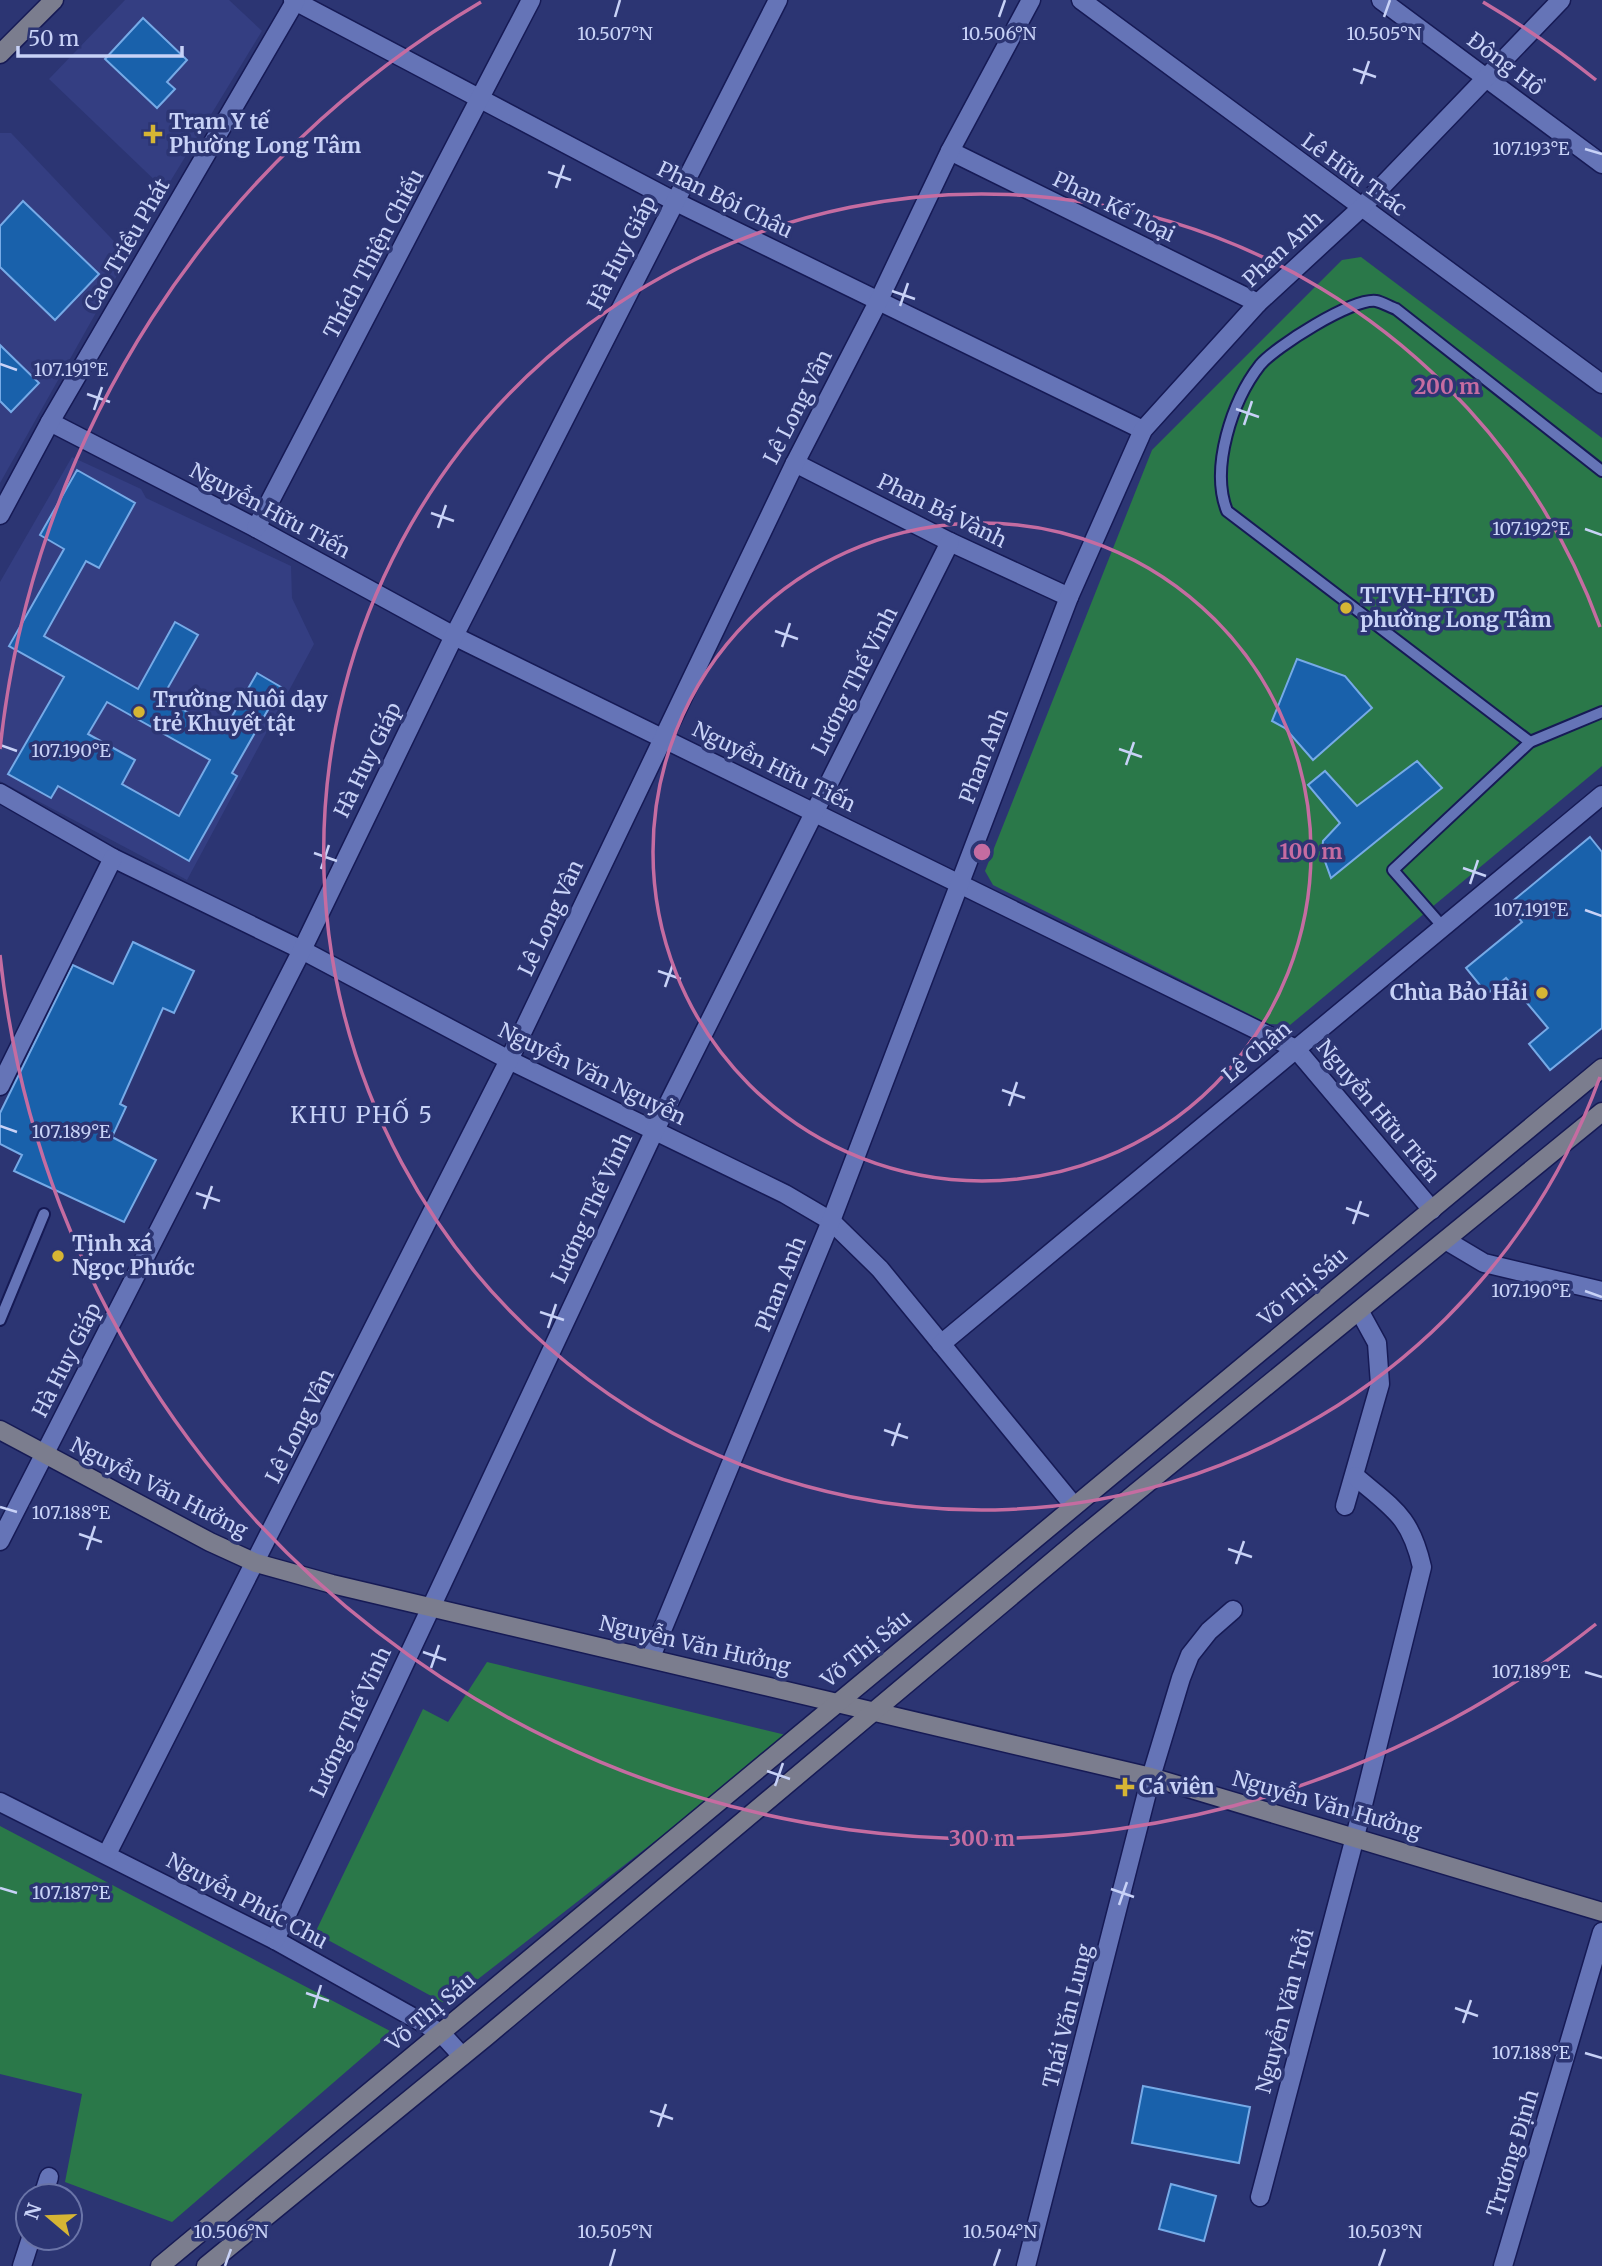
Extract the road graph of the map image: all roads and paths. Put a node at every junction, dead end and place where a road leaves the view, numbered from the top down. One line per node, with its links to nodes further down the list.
1 (54, 0): 9 (main road)
2 (531, 0): 11 (street, Thích Thiện Chiếu)
3 (778, 0): 14 (street, Hà Huy Giáp)
4 (1031, 0): 12 (street, Lê Long Vân)
5 (1080, 0): 15 (street, Lê Hữu Trác)
6 (1381, 0): 10 (street, Đông Hồ)
7 (1561, 0): 10 (street, Phan Anh)
8 (295, 1): 11 (street, Phan Bội Châu); 19 (street, Cao Triều Phát)
9 (0, 54)
10 (1487, 79): 13 (street, Đông Hồ); 15 (street, Phan Anh)
11 (479, 101): 14 (street, Phan Bội Châu); 24 (street, Thích Thiện Chiếu)
12 (950, 151): 16 (street, Lê Long Vân); 17 (street, Phan Kế Toại)
13 (1602, 164)
14 (674, 201): 16 (street, Phan Bội Châu); 27 (street, Hà Huy Giáp)
15 (1361, 208): 17 (street, Phan Anh); 18 (street, Lê Hữu Trác)
16 (879, 300): 20 (street, Phan Bội Châu); 21 (street, Lê Long Vân)
17 (1258, 303): 20 (street, Phan Anh)
18 (1602, 384)
19 (50, 422): 23 (street, Cao Triều Phát); 24 (street, Nguyễn Hữu Tiến)
20 (1143, 430): 26 (street, Phan Anh)
21 (795, 463): 25 (street, Phan Bá Vành); 29 (street, Lê Long Vân)
22 (1602, 471): 30 (lane)
23 (0, 515)
24 (256, 528): 27 (street, Nguyễn Hữu Tiến)
25 (950, 542): 26 (street, Phan Bá Vành); 33 (street, Lương Thế Vinh)
26 (1069, 597): 35 (street, Phan Anh)
27 (454, 636): 29 (street, Nguyễn Hữu Tiến); 37 (street, Hà Huy Giáp)
28 (1602, 712): 30 (lane)
29 (662, 737): 33 (street, Nguyễn Hữu Tiến); 39 (street, Lê Long Vân)
30 (1530, 742): 36 (lane)
31 (0, 793): 34 (street, Nguyễn Văn Nguyễn)
32 (1602, 795): 36 (street, Lê Chân)
33 (814, 813): 35 (street, Nguyễn Hữu Tiến); 43 (street, Lương Thế Vinh)
34 (113, 858): 37 (street, Nguyễn Văn Nguyễn); 41 (street)
35 (959, 884): 38 (street, Nguyễn Hữu Tiến); 46 (street, Phan Anh)
36 (1443, 927): 38 (street, Lê Chân)
37 (302, 950): 39 (street, Nguyễn Văn Nguyễn); 53 (street, Hà Huy Giáp)
38 (1296, 1049): 44 (street, Nguyễn Hữu Tiến); 51 (street, Lê Chân)
39 (509, 1060): 43 (street, Nguyễn Văn Nguyễn); 58 (street, Lê Long Vân)
40 (1602, 1068): 44 (main road, Võ Thị Sáu)
41 (2, 1077)
42 (1602, 1112): 47 (main road)
43 (654, 1132): 46 (street, Nguyễn Văn Nguyễn); 59 (street, Lương Thế Vinh)
44 (1432, 1210): 55 (main road, Võ Thị Sáu)
45 (44, 1214): 50 (lane)
46 (831, 1221): 51 (street, Nguyễn Văn Nguyễn); 61 (street, Phan Anh)
47 (1447, 1241): 48 (street); 49 (main road)
48 (1602, 1291)
49 (1360, 1312): 54 (street); 63 (main road)
50 (0, 1320)
51 (941, 1344): 55 (street, Nguyễn Văn Nguyễn)
52 (0, 1430): 53 (main road, Nguyễn Văn Hưởng)
53 (45, 1454): 57 (street, Hà Huy Giáp); 58 (main road, Nguyễn Văn Hưởng)
54 (1355, 1476): 56 (street); 66 (street, Nguyễn Văn Trỗi)
55 (1074, 1506): 62 (main road, Võ Thị Sáu)
56 (1345, 1506)
57 (0, 1541)
58 (256, 1563): 59 (main road, Nguyễn Văn Hưởng); 67 (street, Lê Long Vân)
59 (429, 1606): 61 (main road, Nguyễn Văn Hưởng); 70 (street, Lương Thế Vinh)
60 (1233, 1610): 64 (street, Thái Văn Lung)
61 (652, 1657): 62 (main road, Nguyễn Văn Hưởng)
62 (836, 1702): 63 (main road, Nguyễn Văn Hưởng); 71 (main road, Võ Thị Sáu)
63 (874, 1712): 64 (main road, Nguyễn Văn Hưởng); 72 (main road)
64 (1151, 1777): 66 (main road, Nguyễn Văn Hưởng); 78 (street, Thái Văn Lung)
65 (0, 1802): 67 (street, Nguyễn Phúc Chu)
66 (1355, 1837): 68 (main road, Nguyễn Văn Hưởng); 75 (street, Nguyễn Văn Trỗi)
67 (107, 1854): 70 (street, Nguyễn Phúc Chu)
68 (1602, 1912)
69 (1602, 1932): 79 (street, Trương Định)
70 (275, 1940): 71 (street, Nguyễn Phúc Chu)
71 (441, 2033): 72 (street, Nguyễn Phúc Chu); 76 (main road, Võ Thị Sáu)
72 (462, 2056): 77 (main road)
73 (49, 2177): 74 (street)
74 (47, 2182)
75 (1260, 2197)
76 (160, 2266)
77 (206, 2266)
78 (1026, 2266)
79 (1503, 2266)

